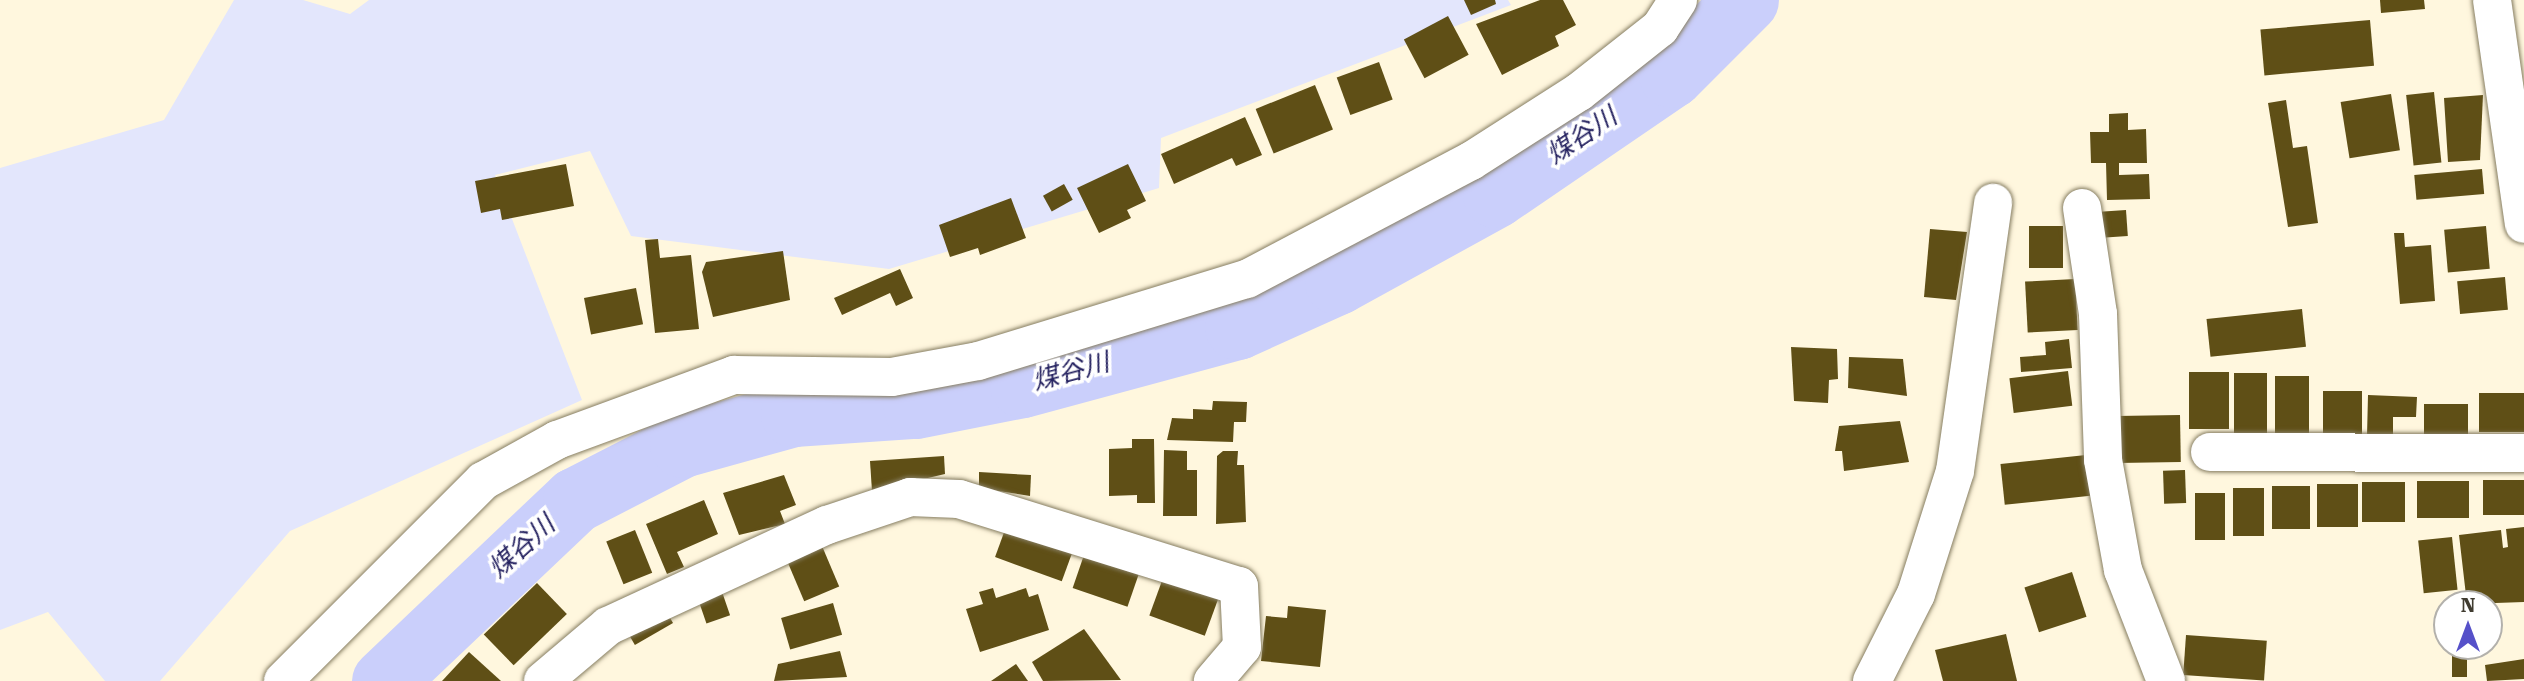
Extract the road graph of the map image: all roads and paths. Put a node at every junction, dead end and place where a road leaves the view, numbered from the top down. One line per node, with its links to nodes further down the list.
1 (1678, 0): 8 (street)
2 (2492, 0): 5 (street)
3 (1993, 202): 11 (street)
4 (2082, 208): 12 (street)
5 (2524, 224)
6 (2210, 452): 7 (street)
7 (2524, 453)
8 (283, 681)
9 (543, 681): 10 (street)
10 (1213, 681)
11 (1872, 681)
12 (2166, 681)

